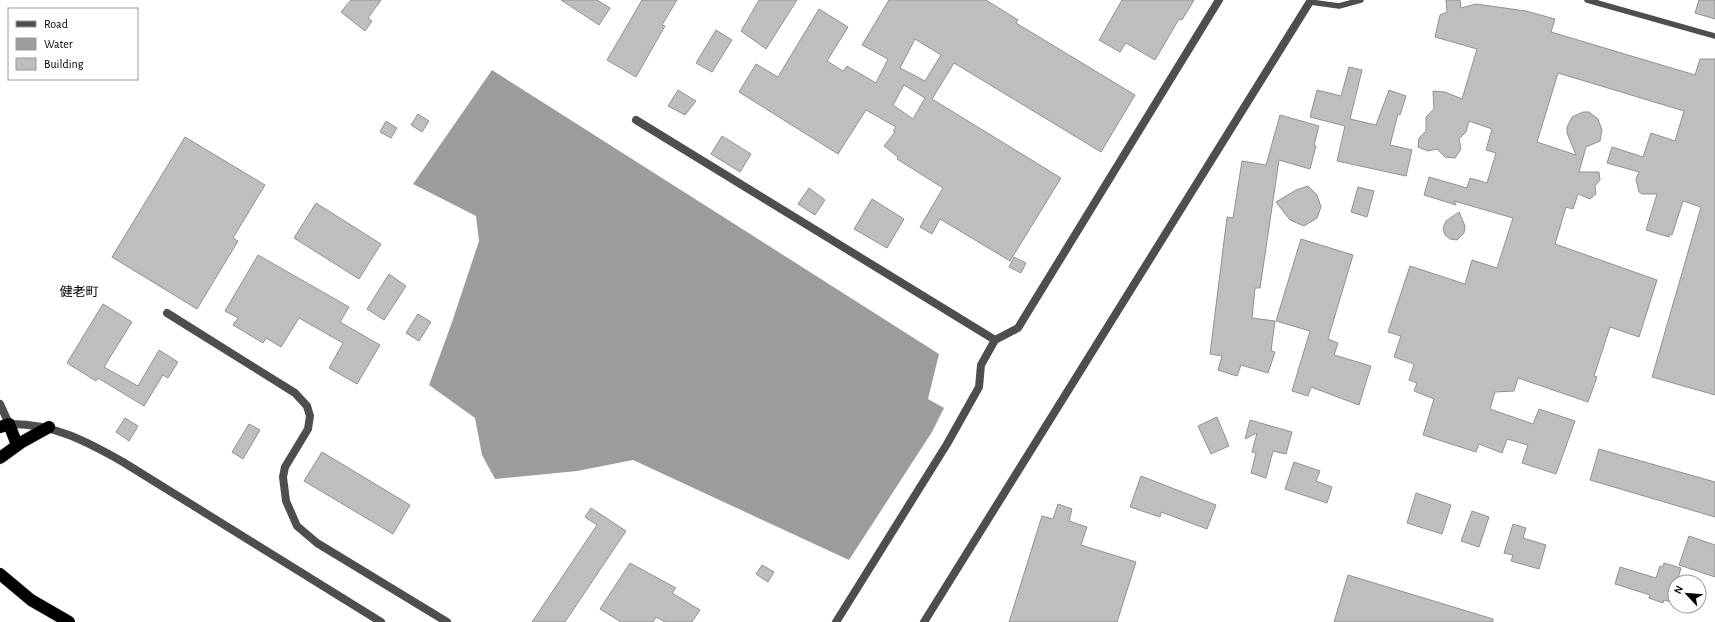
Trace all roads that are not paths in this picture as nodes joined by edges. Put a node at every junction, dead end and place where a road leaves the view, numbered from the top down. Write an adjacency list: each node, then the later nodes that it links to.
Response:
1 (1219, 0): 8 (street)
2 (1361, 0): 4 (lane)
3 (1587, 0): 5 (lane)
4 (1310, 1): 19 (street)
5 (1715, 36)
6 (636, 120): 8 (street)
7 (167, 313): 17 (street)
8 (995, 340): 18 (street)
9 (0, 404): 10 (street)
10 (4, 426): 11 (street); 12 (highway)
11 (49, 427): 12 (highway); 16 (street)
12 (17, 445): 13 (highway)
13 (0, 458)
14 (0, 574): 15 (highway)
15 (69, 622)
16 (381, 622)
17 (447, 622)
18 (836, 622)
19 (924, 622)

